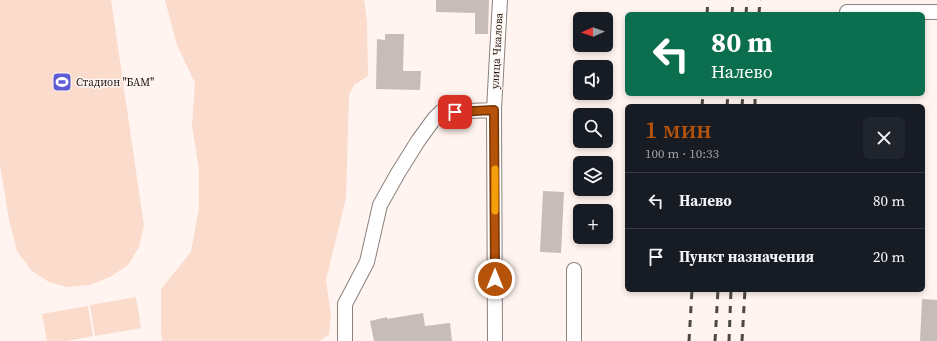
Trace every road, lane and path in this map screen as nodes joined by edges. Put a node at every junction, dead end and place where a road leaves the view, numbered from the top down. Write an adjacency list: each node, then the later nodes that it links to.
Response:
1 (500, 0): 4 (street, улица Чкалова)
2 (847, 12): 3 (street)
3 (937, 12)
4 (494, 110): 6 (street); 7 (street, улица Чкалова)
5 (574, 270): 8 (street)
6 (345, 341)
7 (495, 341)
8 (574, 341)

